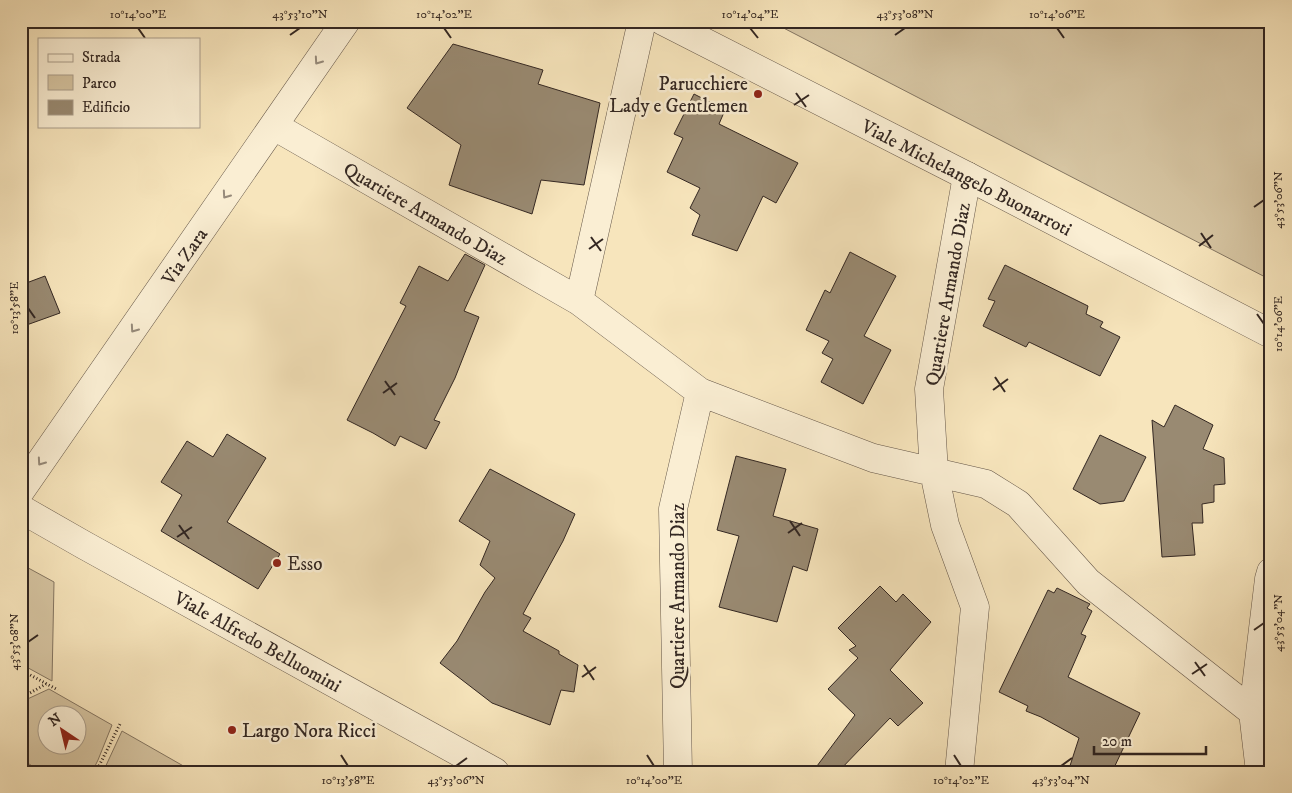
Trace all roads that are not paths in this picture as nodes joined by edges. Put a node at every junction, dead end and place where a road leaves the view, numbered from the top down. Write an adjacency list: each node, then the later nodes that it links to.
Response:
1 (346, 21): 4 (street, Via Zara, one-way to 4)
2 (642, 21): 6 (street)
3 (663, 21): 5 (street, Viale Michelangelo Buonarroti)
4 (274, 126): 6 (street, Quartiere Armando Diaz); 10 (street, Via Zara, one-way to 10)
5 (967, 176): 7 (street, Viale Michelangelo Buonarroti); 9 (street, Quartiere Armando Diaz)
6 (579, 300): 8 (street, Quartiere Armando Diaz)
7 (1271, 334)
8 (700, 392): 9 (street, Quartiere Armando Diaz); 15 (street, Quartiere Armando Diaz)
9 (934, 472): 13 (street, Quartiere Armando Diaz); 16 (street, Quartiere Armando Diaz)
10 (21, 490)
11 (21, 509): 14 (street, Viale Alfredo Belluomini)
12 (1271, 572): 13 (street)
13 (1262, 715): 17 (street)
14 (495, 772)
15 (678, 772)
16 (959, 772)
17 (1260, 772)

